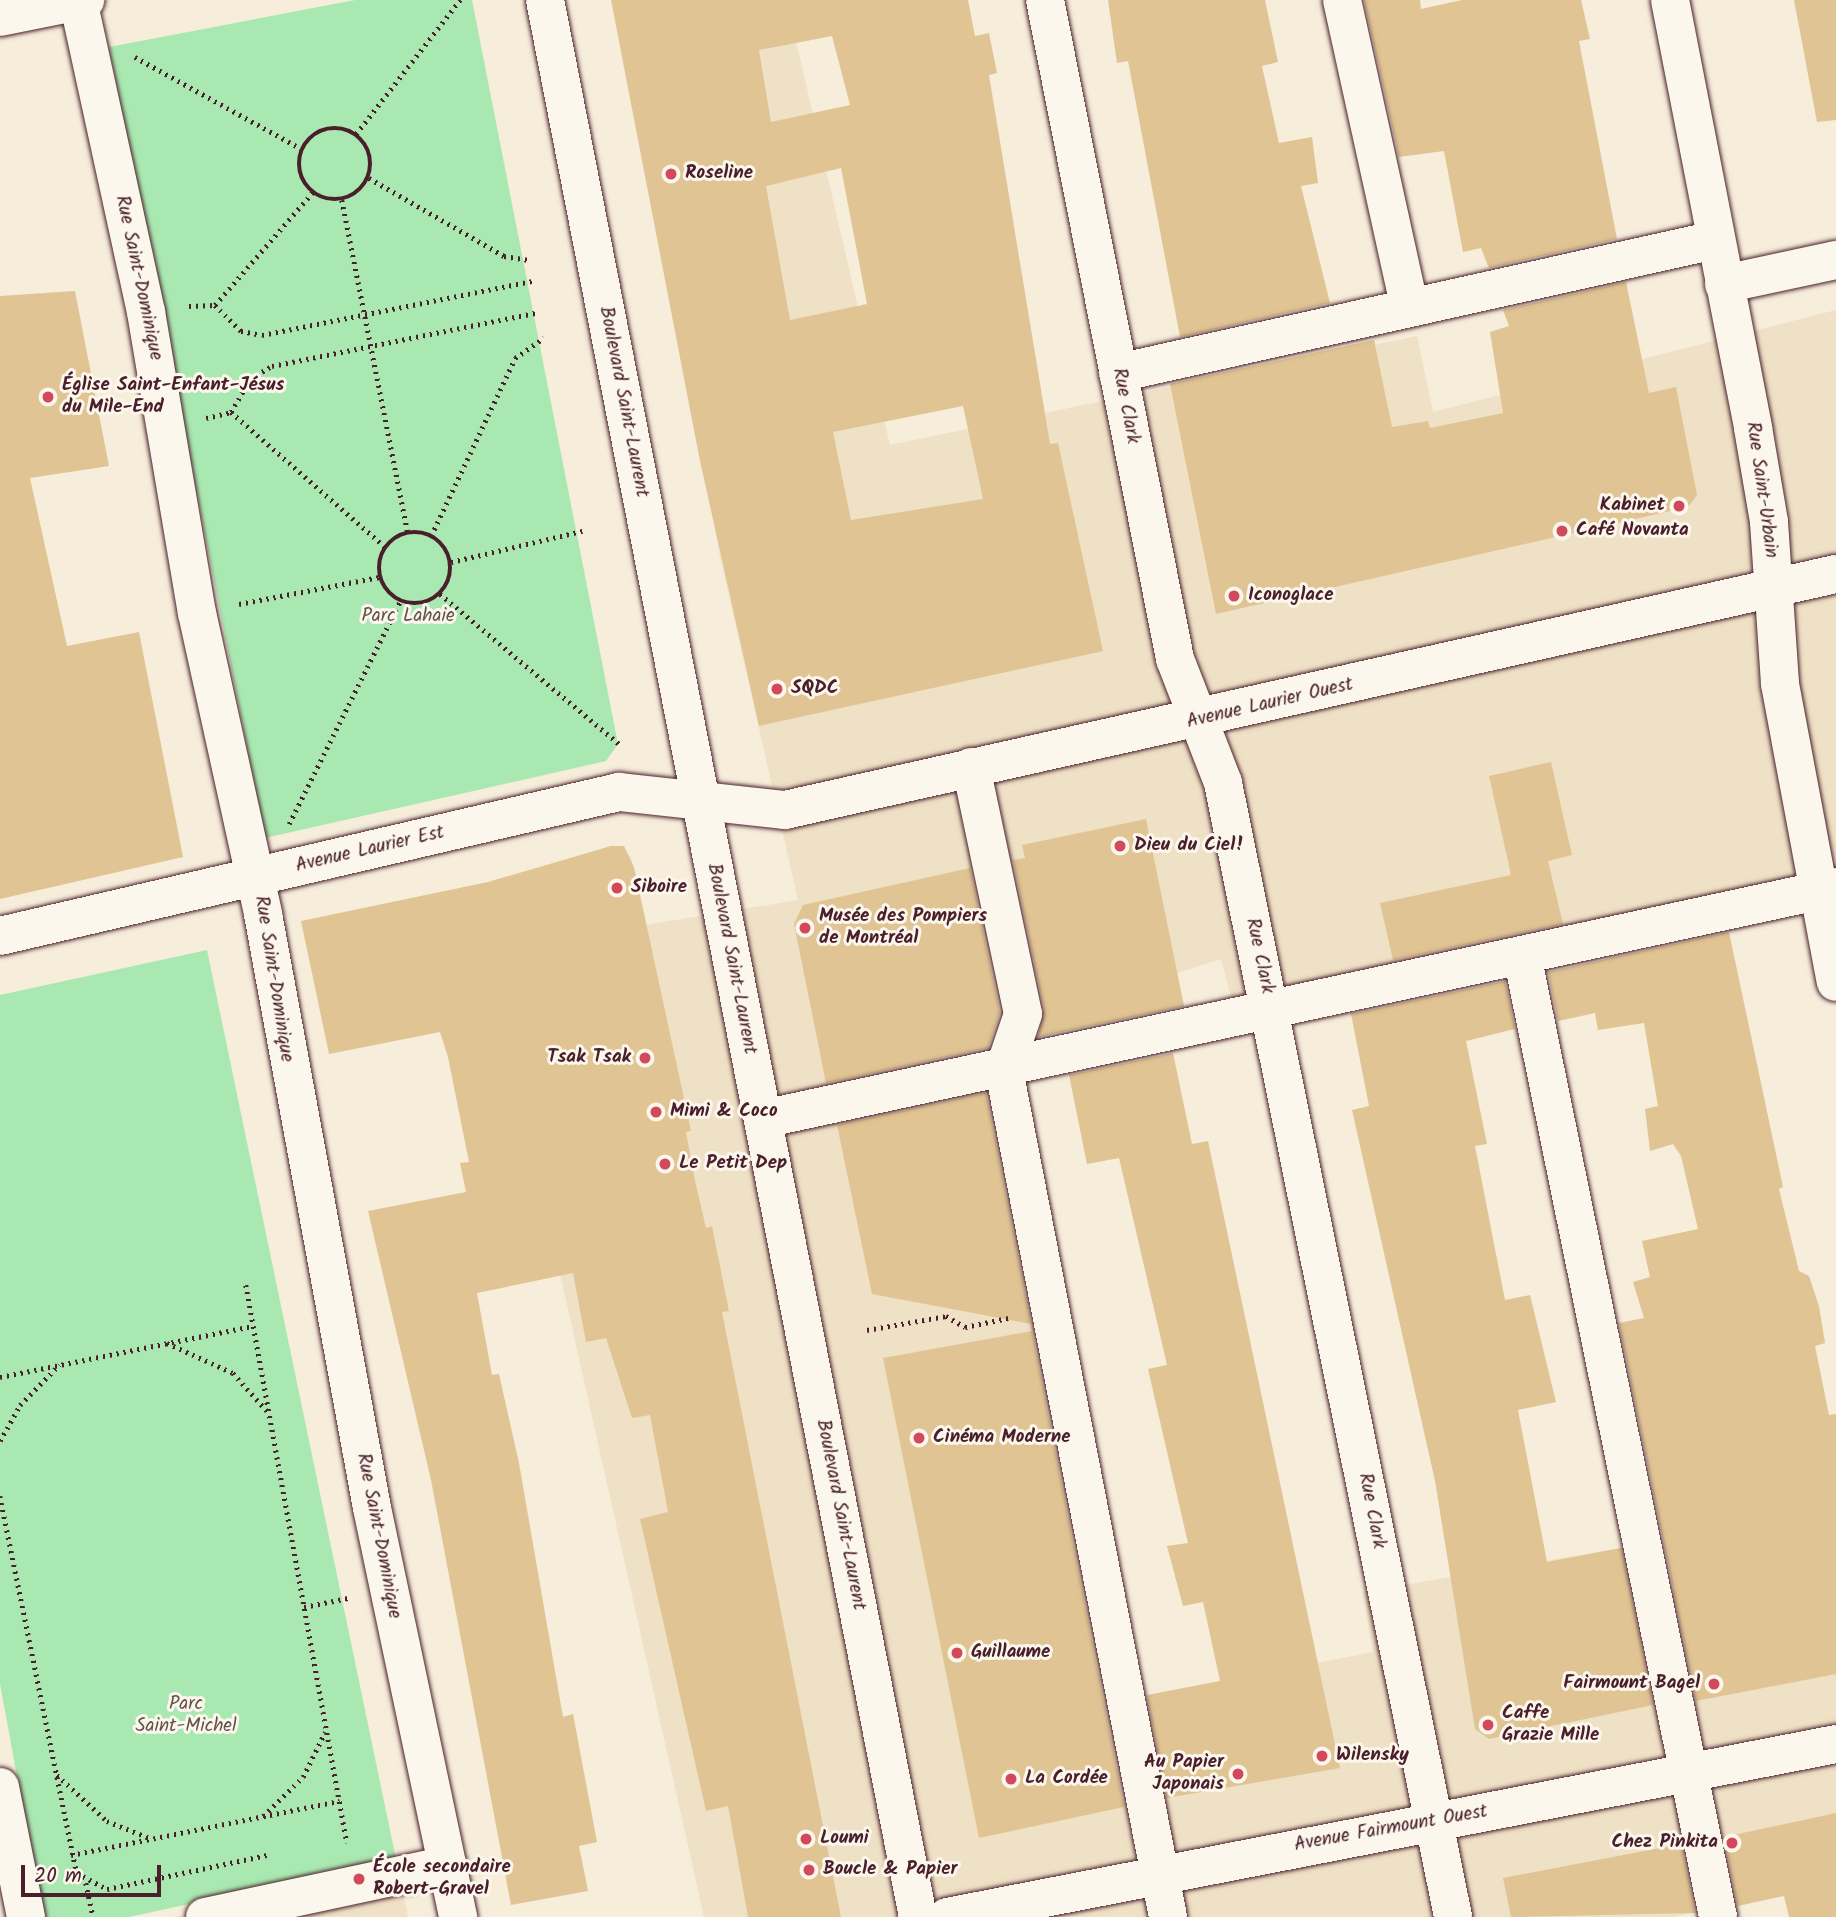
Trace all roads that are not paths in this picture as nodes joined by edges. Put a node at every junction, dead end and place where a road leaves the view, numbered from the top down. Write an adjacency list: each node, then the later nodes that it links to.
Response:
1 (81, 0): 6 (street); 17 (street, Rue Saint-Dominique)
2 (545, 0): 16 (street, Boulevard Saint-Laurent)
3 (1045, 0): 11 (street, Rue Clark)
4 (1342, 0): 10 (street)
5 (1670, 0): 7 (street, Rue Saint-Urbain)
6 (0, 17)
7 (1715, 240): 9 (street, Rue Saint-Urbain); 10 (street)
8 (1836, 260): 9 (street)
9 (1724, 284): 13 (street, Rue Saint-Urbain)
10 (1410, 308): 11 (street)
11 (1118, 373): 14 (street, Rue Clark)
12 (1836, 574): 13 (street, Avenue Laurier Ouest)
13 (1773, 588): 14 (street, Avenue Laurier Ouest); 18 (street, Rue Saint-Urbain)
14 (1200, 721): 15 (street, Avenue Laurier Ouest); 22 (street, Rue Clark)
15 (971, 767): 16 (street, Avenue Laurier Ouest); 23 (street)
16 (701, 801): 17 (street, Avenue Laurier Est); 24 (street, Boulevard Saint-Laurent)
17 (256, 876): 19 (street, Avenue Laurier Est); 29 (street, Rue Saint-Dominique)
18 (1827, 889): 20 (street); 21 (street, Rue Saint-Urbain)
19 (0, 936)
20 (1522, 955): 22 (street); 26 (street)
21 (1836, 982)
22 (1271, 1013): 23 (street); 28 (street, Rue Clark)
23 (1004, 1070): 24 (street); 30 (street)
24 (763, 1119): 34 (street, Boulevard Saint-Laurent)
25 (1836, 1744): 26 (street, Avenue Fairmount Ouest)
26 (1689, 1772): 28 (street, Avenue Fairmount Ouest); 38 (street)
27 (0, 1787): 31 (street)
28 (1433, 1821): 30 (street, Avenue Fairmount Ouest); 37 (street, Rue Clark)
29 (447, 1865): 32 (street); 33 (street, Rue Saint-Dominique)
30 (1159, 1874): 35 (street, Avenue Fairmount Ouest); 36 (street)
31 (26, 1917)
32 (205, 1917)
33 (458, 1917)
34 (918, 1917)
35 (947, 1917)
36 (1168, 1917)
37 (1453, 1917)
38 (1718, 1917)

